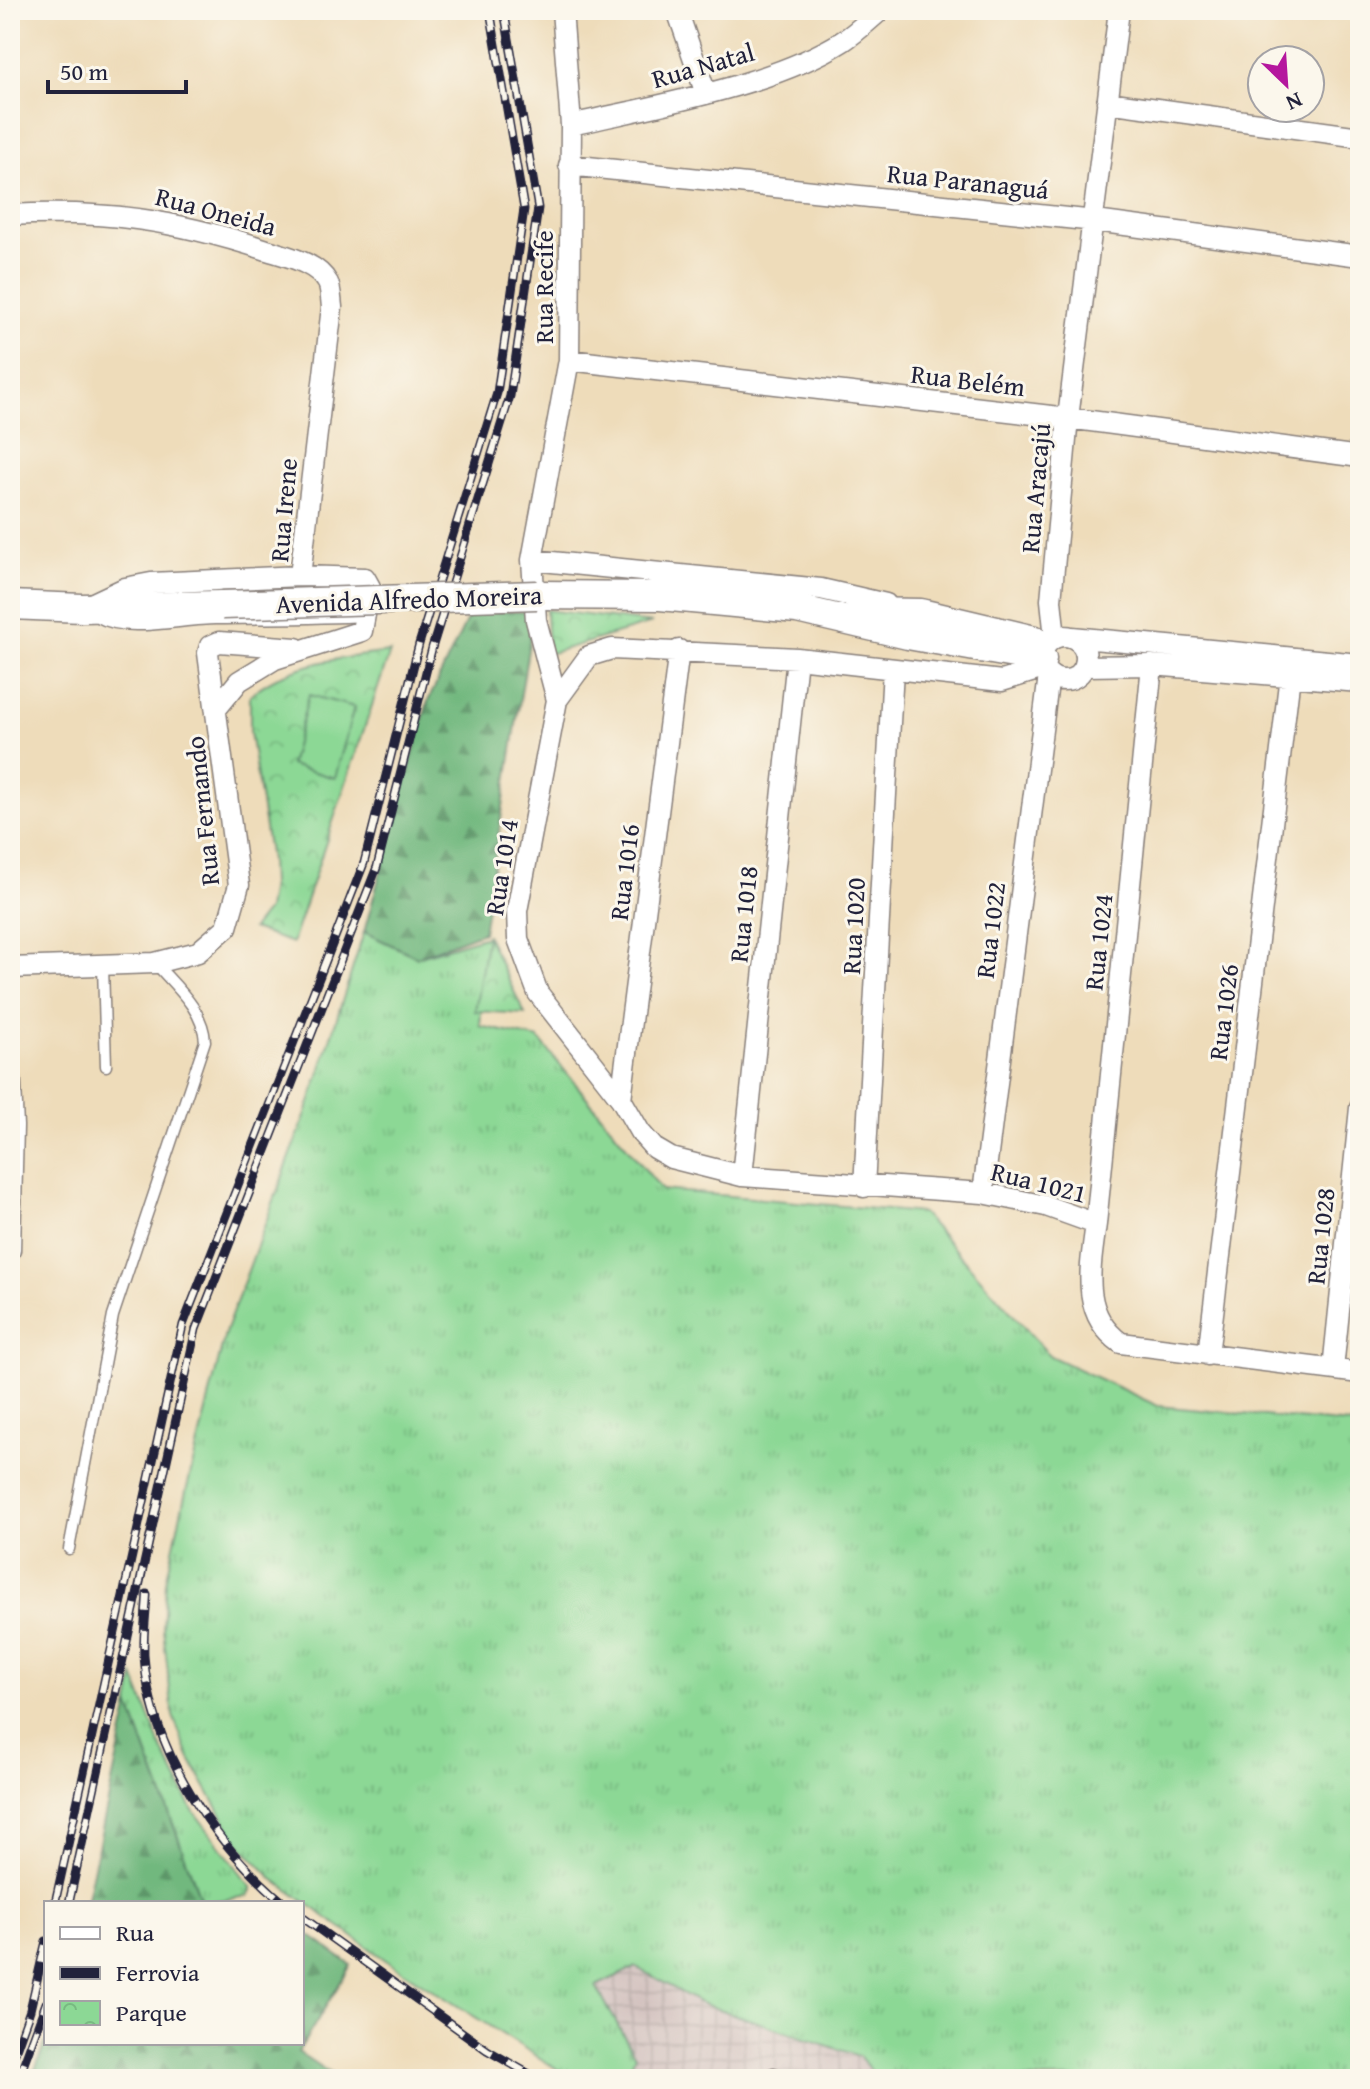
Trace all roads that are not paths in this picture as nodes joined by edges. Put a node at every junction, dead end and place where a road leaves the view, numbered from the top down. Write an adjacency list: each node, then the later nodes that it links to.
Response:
1 (562, 10): 7 (street, Rua Recife)
2 (677, 10): 5 (street)
3 (881, 10): 5 (street, Rua Natal)
4 (1119, 10): 6 (street, Rua Aracajú)
5 (706, 94): 7 (street, Rua Natal)
6 (1107, 102): 8 (street); 11 (street, Rua Aracajú)
7 (571, 125): 9 (street, Rua Recife)
8 (1360, 137)
9 (569, 165): 11 (street, Rua Paranaguá); 14 (street, Rua Recife)
10 (10, 215): 13 (street, Rua Oneida)
11 (1095, 221): 12 (street, Rua Paranaguá); 15 (street, Rua Aracajú)
12 (1360, 256)
13 (332, 307): 18 (street, Rua Irene)
14 (569, 360): 15 (street, Rua Belém); 17 (street, Rua Recife)
15 (1068, 418): 16 (street, Rua Belém); 26 (street, Rua Aracajú)
16 (1360, 457)
17 (532, 560): 22 (street, Avenida Alfredo Moreira); 34 (street, Rua 1014)
18 (300, 576): 20 (street); 23 (street, Rua Irene)
19 (10, 605): 20 (street, Avenida Alfredo Moreira)
20 (82, 608): 21 (street, Avenida Alfredo Moreira, bridge); 23 (lane)
21 (803, 610): 22 (street, Avenida Alfredo Moreira); 26 (street, Avenida Alfredo Moreira)
22 (921, 613): 26 (street, Avenida Alfredo Moreira)
23 (364, 616): 24 (street)
24 (305, 648): 35 (street); 35 (street, Rua Fernando)
25 (679, 650): 27 (street, Avenida Alfredo Moreira); 34 (street, Avenida Alfredo Moreira); 41 (street, Rua 1016)
26 (1052, 653): 28 (street, Avenida Alfredo Moreira); 30 (street); 30 (street); 31 (street, Avenida Alfredo Moreira); 45 (street, Rua 1022)
27 (797, 658): 31 (street, Avenida Alfredo Moreira); 43 (street, Rua 1018)
28 (1360, 664)
29 (1152, 665): 30 (street); 32 (street); 46 (street, Rua 1024)
30 (1085, 666)
31 (893, 669): 44 (street, Rua 1020)
32 (1290, 675): 33 (street); 48 (street, Rua 1026)
33 (1360, 682)
34 (557, 700): 41 (street, Rua 1014)
35 (217, 708): 36 (street, Rua Fernando)
36 (155, 963): 37 (street, Rua Fernando); 51 (lane)
37 (103, 966): 38 (street, Rua Fernando); 40 (lane)
38 (10, 968)
39 (10, 1065): 47 (street)
40 (106, 1066)
41 (621, 1099): 43 (street, Rua 1014)
42 (1360, 1108): 49 (street, Rua 1028)
43 (742, 1176): 44 (street, Rua 1021)
44 (864, 1187): 45 (street, Rua 1021)
45 (983, 1193): 46 (street, Rua 1021)
46 (1096, 1224): 48 (street, Rua 1021)
47 (10, 1250)
48 (1208, 1355): 49 (street, Rua 1021)
49 (1333, 1369): 50 (street, Rua 1021)
50 (1360, 1373)
51 (69, 1549)
52 (757, 2079): 53 (lane)
53 (790, 2079)

